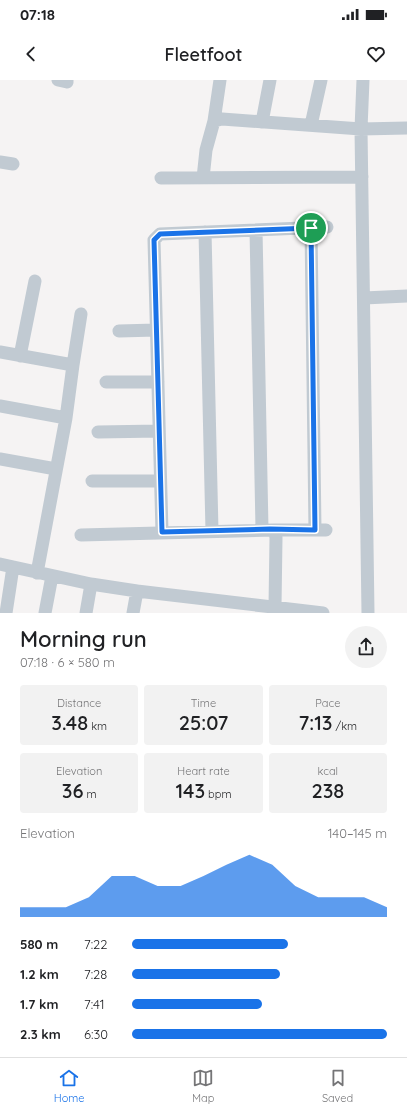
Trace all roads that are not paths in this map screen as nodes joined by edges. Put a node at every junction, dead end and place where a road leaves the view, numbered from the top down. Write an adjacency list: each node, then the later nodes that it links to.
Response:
1 (58, 80): 2 (street)
2 (68, 80)
3 (220, 80): 7 (street)
4 (270, 80): 8 (street)
5 (321, 80): 9 (street)
6 (363, 80): 11 (street)
7 (214, 121): 8 (street); 14 (street)
8 (262, 122): 9 (street)
9 (311, 125): 11 (street)
10 (407, 128): 11 (street)
11 (362, 129): 12 (street)
12 (362, 177): 14 (street); 21 (street)
13 (161, 178): 14 (street)
14 (203, 178)
15 (327, 227): 16 (street)
16 (311, 228): 17 (street); 38 (street)
17 (256, 230): 18 (street); 38 (street)
18 (205, 232): 23 (street); 39 (street)
19 (35, 281): 26 (street)
20 (407, 296): 21 (street)
21 (364, 298): 54 (street)
22 (81, 314): 27 (street)
23 (156, 330): 24 (street); 29 (street)
24 (119, 331)
25 (0, 352): 26 (street)
26 (20, 356): 27 (street)
27 (72, 365): 31 (street)
28 (106, 382): 29 (street)
29 (158, 382): 32 (street)
30 (0, 406): 31 (street)
31 (66, 418): 35 (street)
32 (159, 431): 33 (street); 37 (street)
33 (98, 432)
34 (0, 459): 35 (street)
35 (56, 469): 44 (street)
36 (92, 481): 37 (street)
37 (160, 481): 40 (street)
38 (268, 529): 39 (street); 48 (street)
39 (212, 531): 40 (street)
40 (162, 532): 41 (street)
41 (80, 535)
42 (0, 564): 43 (street)
43 (13, 567): 44 (street); 49 (street)
44 (37, 573): 45 (street)
45 (52, 576): 46 (street); 50 (street)
46 (91, 584): 47 (street); 51 (street)
47 (137, 591): 48 (street); 52 (street)
48 (274, 610): 53 (street)
49 (6, 613)
50 (45, 613)
51 (86, 613)
52 (133, 613)
53 (318, 613)
54 (368, 613)

